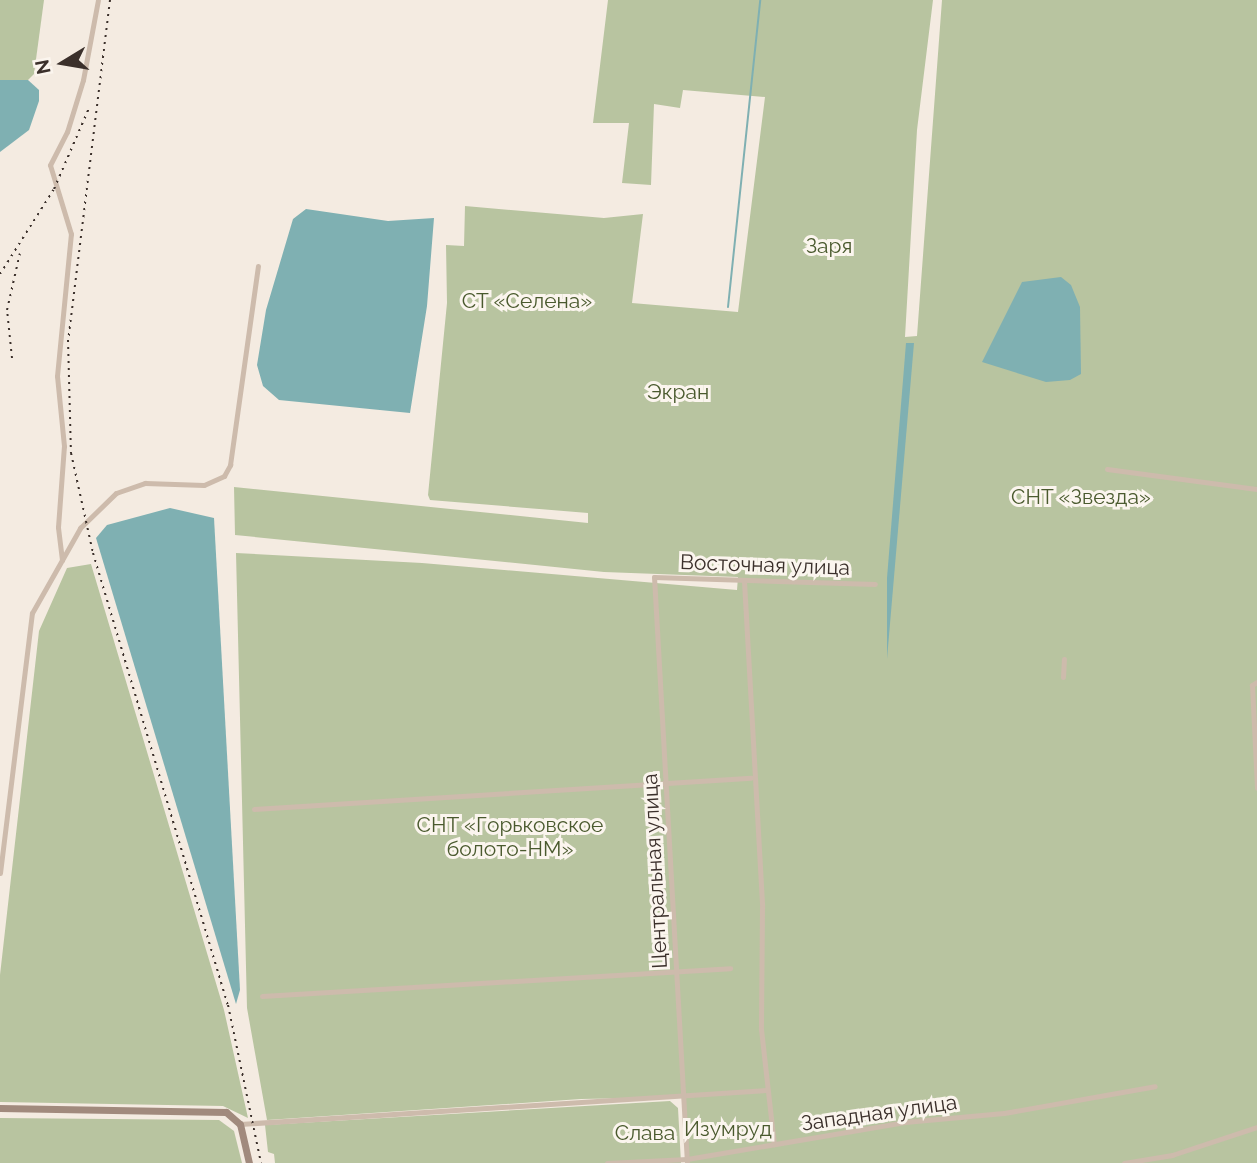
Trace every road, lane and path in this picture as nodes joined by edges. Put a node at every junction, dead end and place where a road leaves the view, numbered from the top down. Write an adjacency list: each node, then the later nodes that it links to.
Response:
1 (98, 0): 5 (street)
2 (258, 266): 6 (street)
3 (1107, 469): 4 (street)
4 (1257, 489)
5 (58, 527): 6 (street); 7 (street)
6 (71, 544): 7 (street)
7 (62, 560): 18 (street)
8 (654, 577): 9 (street, Восточная улица); 15 (street, Центральная улица)
9 (744, 581): 10 (street, Восточная улица); 14 (street)
10 (875, 584)
11 (1063, 659): 12 (street)
12 (1063, 677)
13 (1257, 682): 16 (street)
14 (751, 778): 15 (street); 23 (street)
15 (666, 786): 17 (street); 20 (street, Центральная улица)
16 (1257, 788)
17 (254, 808)
18 (0, 873)
19 (730, 968): 20 (street)
20 (676, 972): 21 (street); 24 (street, Центральная улица)
21 (262, 996)
22 (1155, 1086): 28 (street, Западная улица)
23 (766, 1090): 24 (street); 28 (street)
24 (683, 1098): 26 (street); 29 (street, Центральная улица)
25 (0, 1108): 26 (street)
26 (240, 1124): 30 (street)
27 (1257, 1127): 32 (street)
28 (774, 1144): 29 (street, Западная улица)
29 (687, 1161): 31 (street, Западная улица)
30 (249, 1163)
31 (607, 1163)
32 (1124, 1163)

